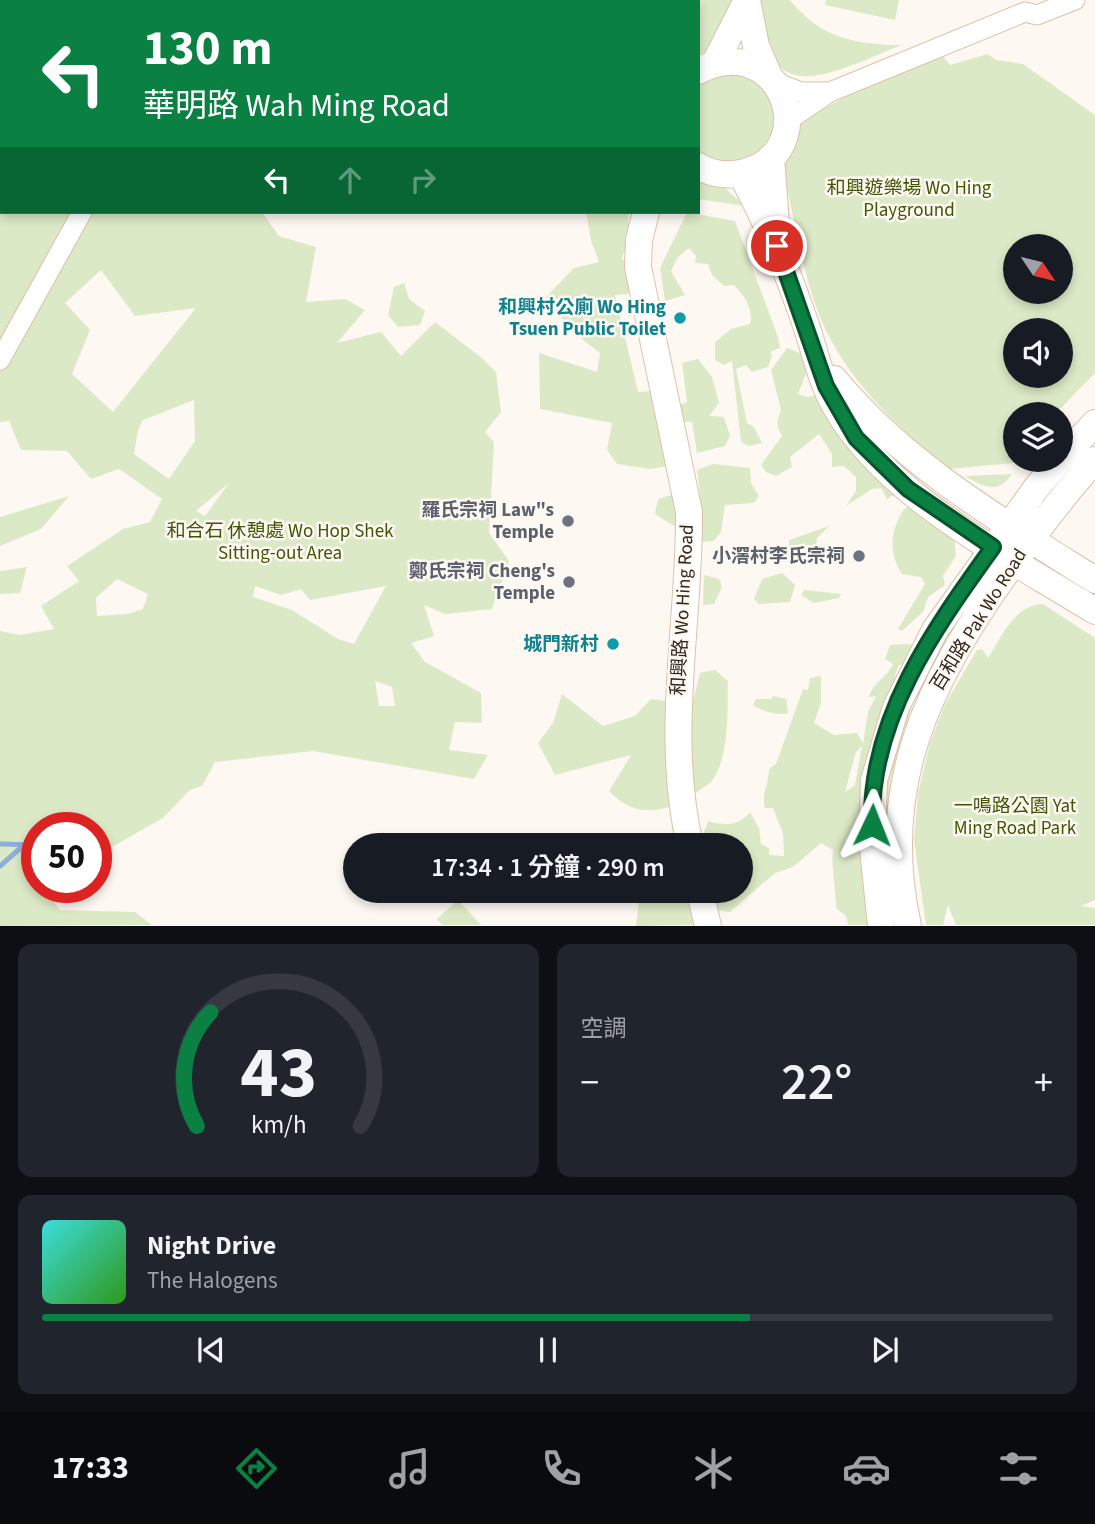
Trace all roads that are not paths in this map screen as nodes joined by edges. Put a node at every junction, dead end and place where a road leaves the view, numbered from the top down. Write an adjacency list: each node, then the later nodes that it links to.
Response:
1 (747, 0): 4 (main road); 5 (main road)
2 (1076, 0): 3 (street)
3 (1029, 6): 6 (street)
4 (707, 67): 5 (main road)
5 (772, 79): 6 (street); 7 (main road)
6 (830, 92): 7 (street)
7 (787, 121): 8 (main road)
8 (771, 157): 10 (main road); 13 (main road)
9 (701, 170): 10 (main road)
10 (741, 174): 13 (main road)
11 (81, 214): 14 (street)
12 (646, 214): 22 (main road, 和興路 Wo Hing Road)
13 (777, 246): 19 (main road)
14 (0, 360)
15 (1095, 423): 16 (main road, 百和路 Pak Wo Road)
16 (1073, 446)
17 (1095, 460): 19 (main road, 百和路 Pak Wo Road)
18 (1053, 472): 19 (main road, 百和路 Pak Wo Road)
19 (1012, 543): 20 (main road); 21 (main road); 25 (main road, 百和路 Pak Wo Road); 26 (main road, 百和路 Pak Wo Road)
20 (1095, 580)
21 (1095, 611)
22 (688, 833)
23 (703, 903): 24 (main road)
24 (708, 926)
25 (881, 926)
26 (908, 926)

